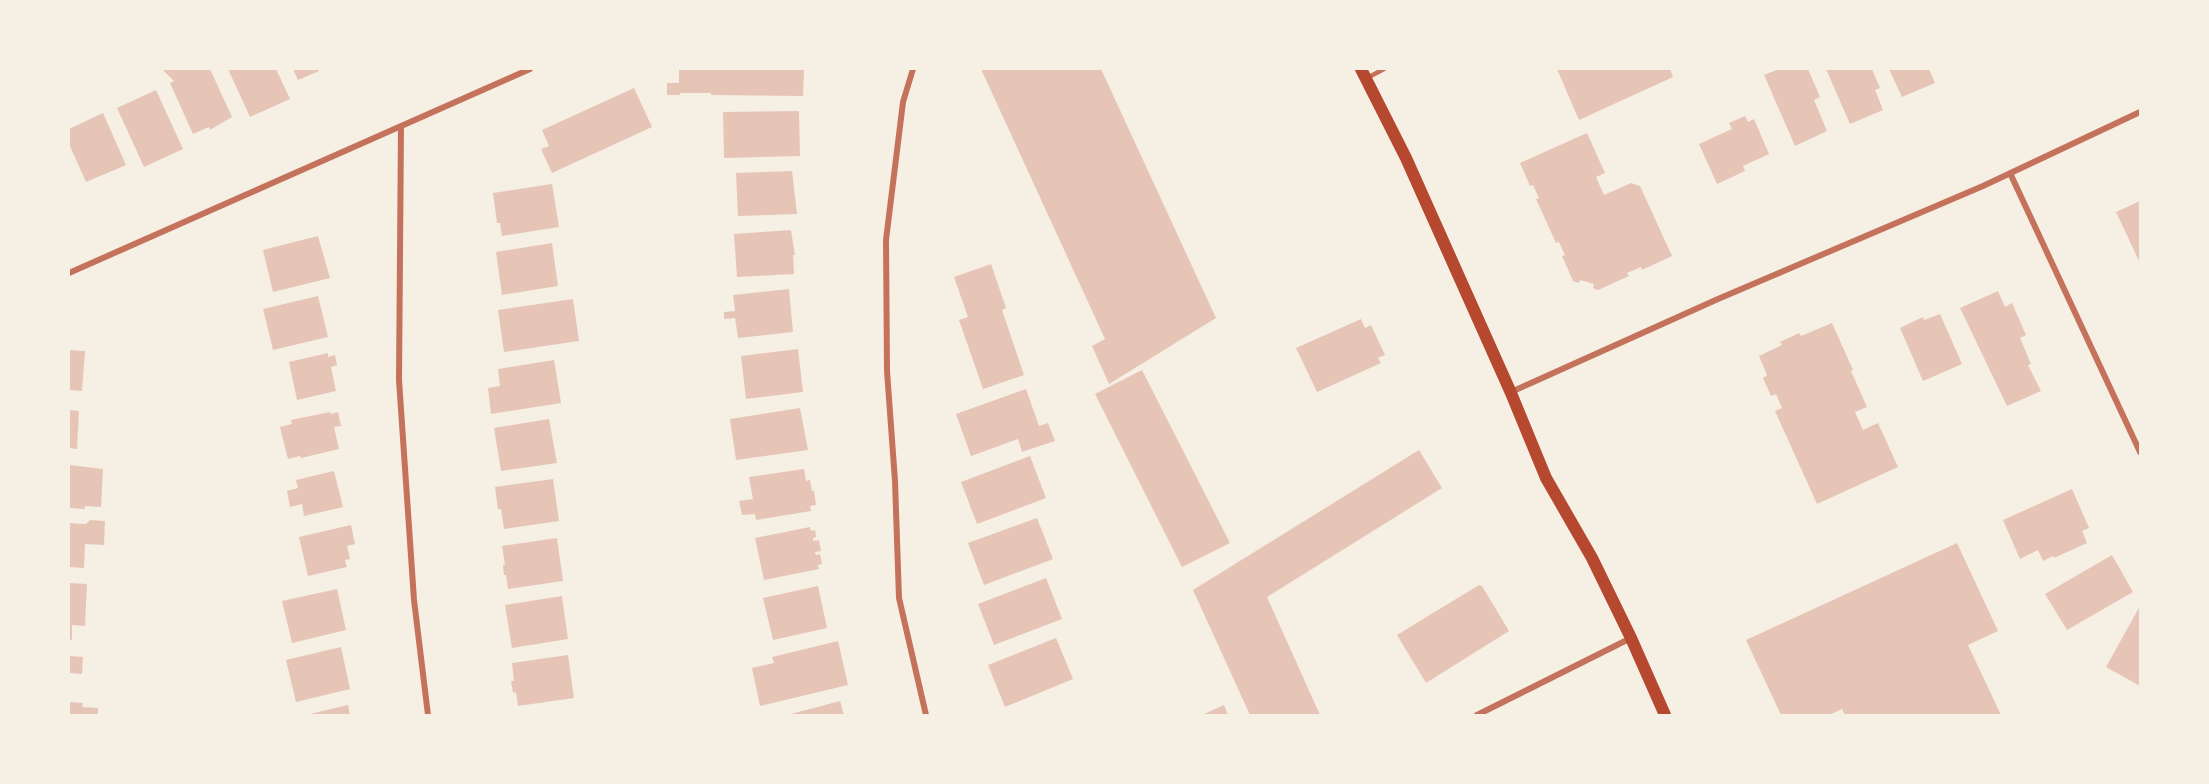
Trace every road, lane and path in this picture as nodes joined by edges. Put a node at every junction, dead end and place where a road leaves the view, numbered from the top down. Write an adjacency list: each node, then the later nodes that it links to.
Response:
1 (530, 69): 6 (street)
2 (913, 69): 13 (street)
3 (1384, 69): 4 (lane)
4 (1363, 74): 9 (main road)
5 (2140, 112): 7 (street)
6 (401, 127): 8 (street); 12 (street)
7 (2010, 173): 9 (street); 10 (street)
8 (69, 273)
9 (1511, 393): 11 (main road)
10 (2140, 452)
11 (1631, 638): 14 (street); 15 (main road)
12 (428, 715)
13 (926, 715)
14 (1477, 715)
15 (1665, 715)

